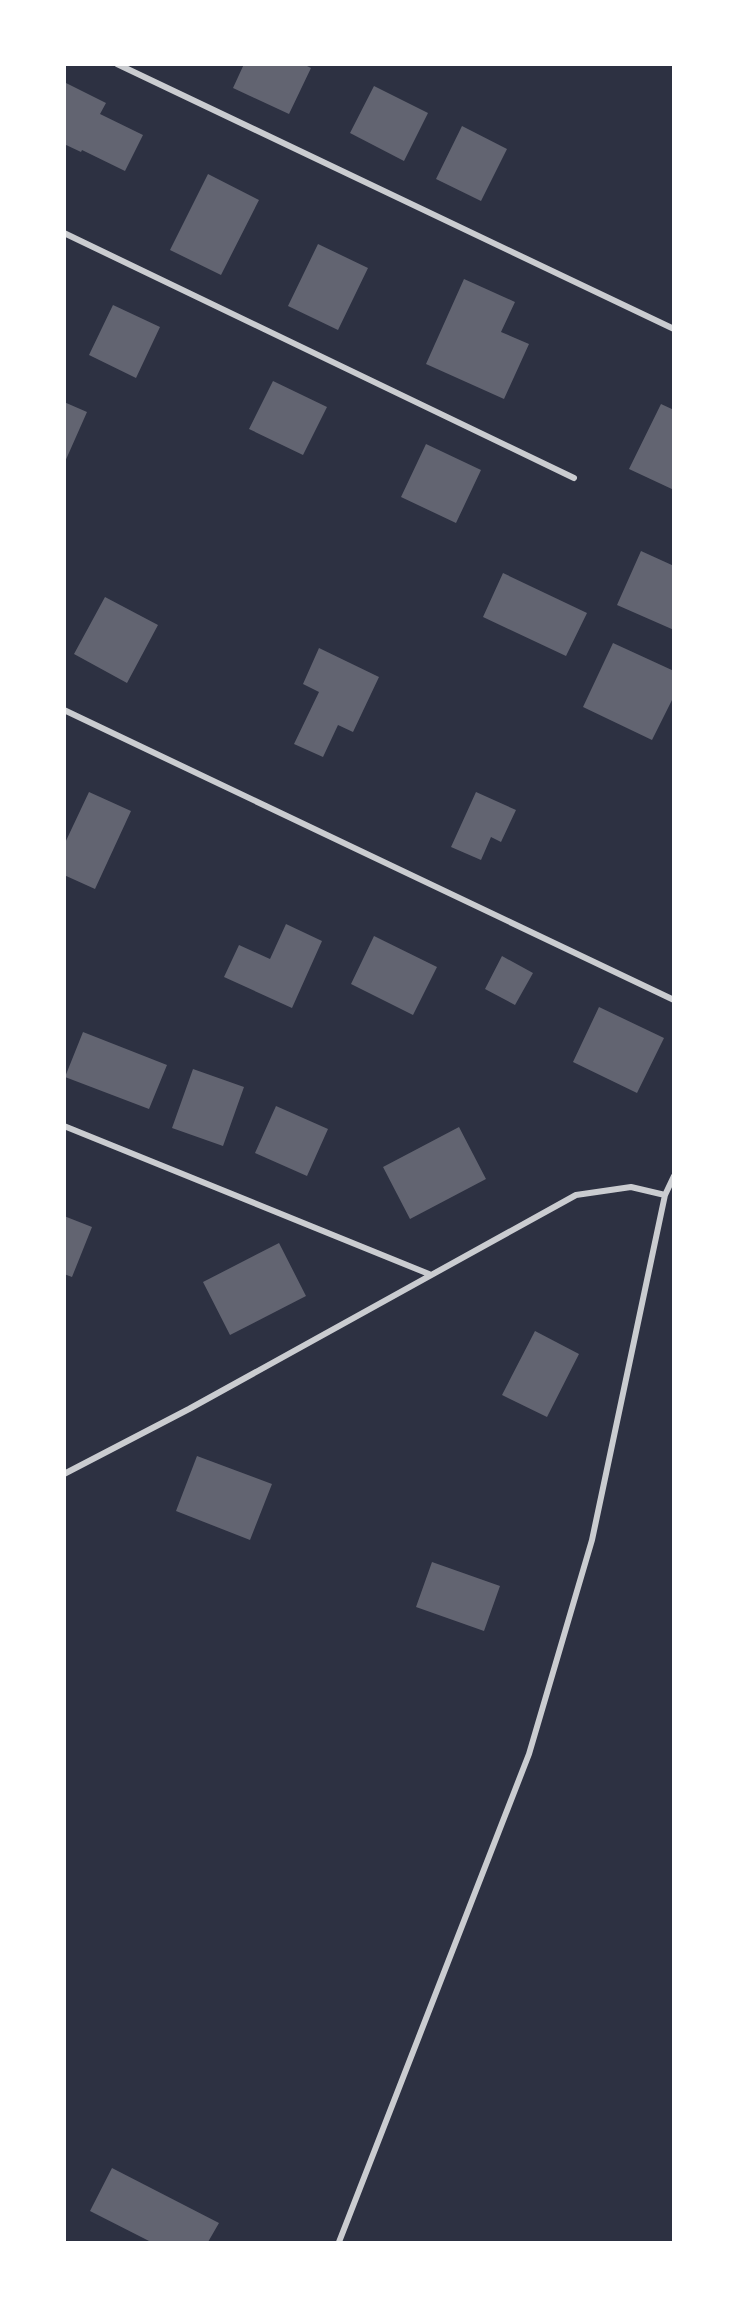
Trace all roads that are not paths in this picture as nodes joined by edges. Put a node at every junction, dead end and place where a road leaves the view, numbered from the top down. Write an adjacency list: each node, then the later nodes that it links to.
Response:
1 (117, 64): 3 (street)
2 (64, 233): 4 (street)
3 (674, 328)
4 (574, 478)
5 (64, 710): 6 (street)
6 (674, 1000)
7 (64, 1126): 10 (street)
8 (674, 1176): 9 (street)
9 (665, 1196): 10 (street); 12 (street)
10 (429, 1274): 11 (street)
11 (64, 1474)
12 (339, 2242)

